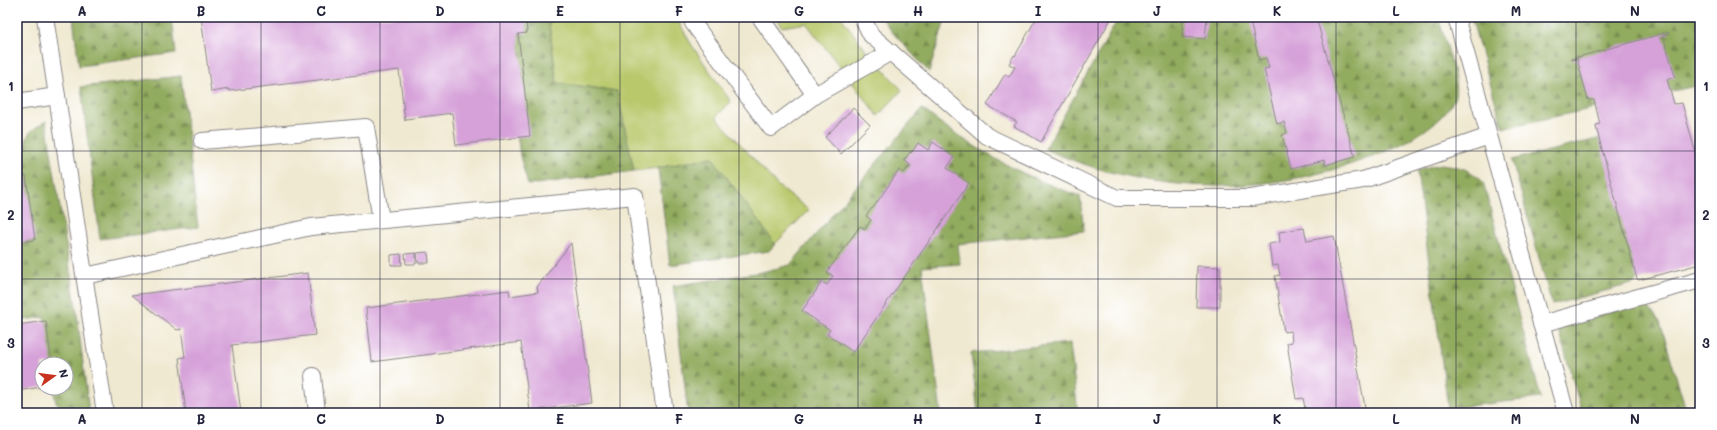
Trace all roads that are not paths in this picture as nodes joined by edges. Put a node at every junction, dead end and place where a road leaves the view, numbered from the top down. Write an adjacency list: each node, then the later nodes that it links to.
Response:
1 (45, 17): 8 (lane)
2 (691, 17): 7 (lane)
3 (760, 17): 7 (lane)
4 (862, 17): 6 (lane)
5 (1456, 17): 10 (lane)
6 (891, 52): 7 (lane); 10 (lane)
7 (815, 95)
8 (57, 96): 9 (lane); 13 (lane)
9 (17, 102)
10 (1489, 136): 15 (lane)
11 (202, 141): 12 (lane)
12 (381, 220): 13 (lane); 19 (lane)
13 (84, 276): 17 (lane)
14 (1700, 280): 15 (lane)
15 (1541, 324): 20 (lane)
16 (313, 376): 18 (lane)
17 (105, 413)
18 (317, 413)
19 (665, 413)
20 (1566, 413)

